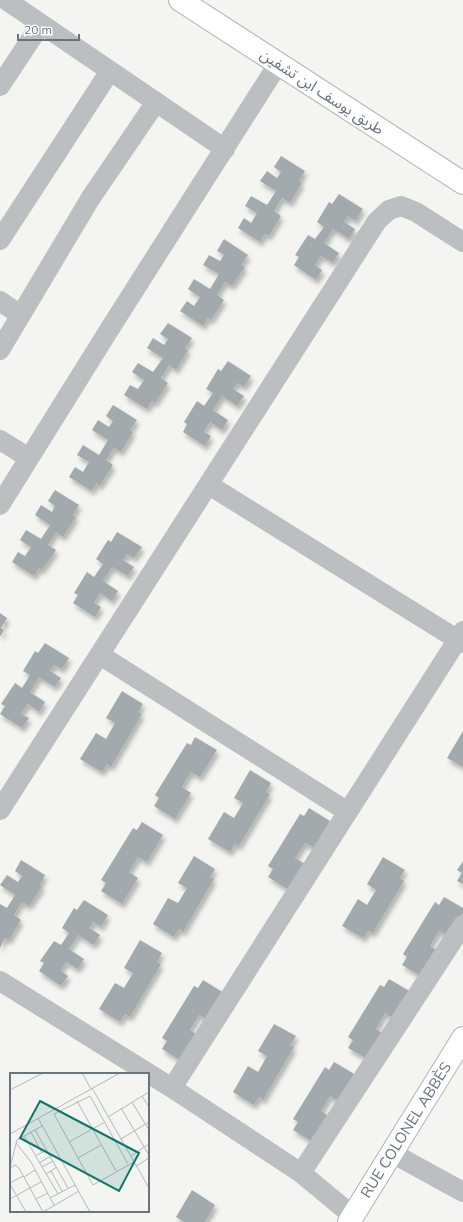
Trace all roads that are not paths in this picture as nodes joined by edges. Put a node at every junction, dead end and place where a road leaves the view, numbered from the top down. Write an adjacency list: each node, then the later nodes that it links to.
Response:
1 (6, 0): 3 (street)
2 (180, 0): 4 (street, طريق يوسف ابن تشفين)
3 (41, 24): 5 (street); 6 (street)
4 (278, 64): 8 (street); 9 (street, طريق يوسف ابن تشفين)
5 (110, 71): 7 (street); 10 (street)
6 (0, 86)
7 (156, 102): 8 (street); 13 (street)
8 (225, 149): 16 (street)
9 (463, 183)
10 (0, 240)
11 (463, 242): 17 (street)
12 (0, 302): 13 (street)
13 (20, 315): 14 (street)
14 (0, 350)
15 (0, 440): 16 (street)
16 (29, 458): 18 (street)
17 (209, 485): 19 (street); 20 (street)
18 (0, 505)
19 (461, 638): 22 (street)
20 (100, 655): 21 (street); 22 (street)
21 (0, 810)
22 (348, 812): 28 (street)
23 (463, 925): 30 (street)
24 (0, 981): 26 (street)
25 (463, 1038): 29 (street, RUE COLONEL ABBÈS)
26 (148, 1073)
27 (149, 1074): 28 (street)
28 (172, 1088): 30 (street)
29 (392, 1153): 31 (street); 32 (street, RUE COLONEL ABBÈS)
30 (301, 1173): 32 (street)
31 (463, 1192)
32 (351, 1219)

